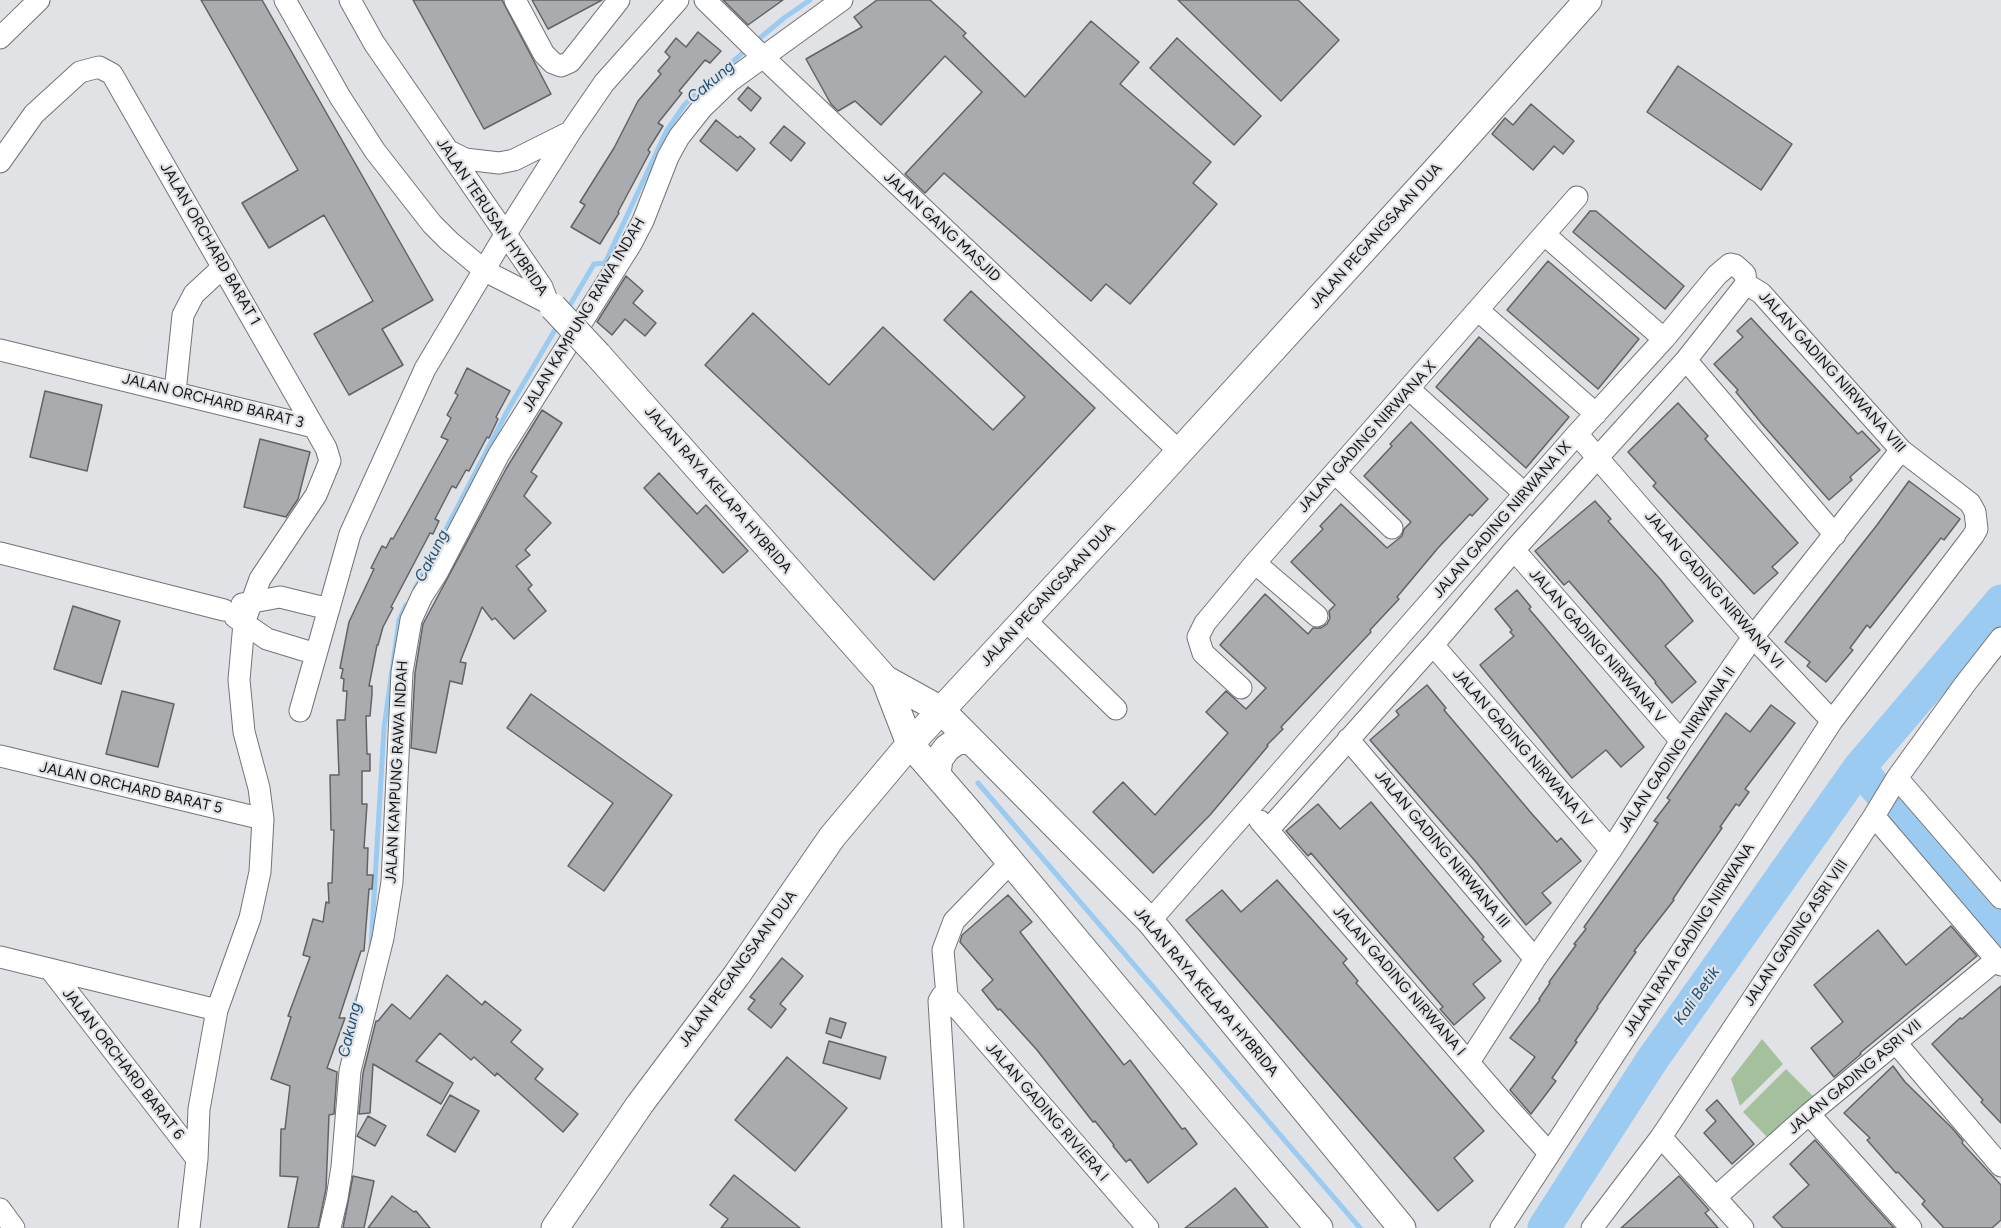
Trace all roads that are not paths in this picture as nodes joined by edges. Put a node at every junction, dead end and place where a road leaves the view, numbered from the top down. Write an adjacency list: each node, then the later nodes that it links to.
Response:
1 (39, 0): 10 (street)
2 (285, 0): 19 (street, JALAN TERUSAN HYBRIDA)
3 (350, 0): 13 (street, JALAN TERUSAN HYBRIDA)
4 (515, 0): 8 (street)
5 (678, 0): 12 (street)
6 (842, 0): 11 (street, JALAN KAMPUNG RAWA INDAH)
7 (1588, 0): 32 (main road, JALAN PEGANGSAAN DUA)
8 (615, 5)
9 (712, 7): 11 (street, JALAN GANG MASJID)
10 (0, 38)
11 (760, 55): 32 (street, JALAN GANG MASJID); 93 (street, JALAN KAMPUNG RAWA INDAH)
12 (571, 131): 13 (street); 16 (street)
13 (449, 151): 16 (street, JALAN TERUSAN HYBRIDA)
14 (0, 162): 18 (street, JALAN ORCHARD BARAT 1)
15 (1577, 197): 17 (street, JALAN GADING NIRWANA X)
16 (505, 235): 19 (street); 21 (street, JALAN TERUSAN HYBRIDA)
17 (1545, 235): 22 (street, JALAN GADING NIRWANA X); 23 (street)
18 (223, 267): 27 (street); 29 (street, JALAN ORCHARD BARAT 1)
19 (485, 271): 21 (street, JALAN TERUSAN HYBRIDA); 42 (street)
20 (1746, 284): 23 (street, JALAN GADING NIRWANA VIII); 25 (street, JALAN GADING NIRWANA VIII); 31 (street, JALAN GADING NIRWANA VIII)
21 (551, 305): 52 (main road, JALAN RAYA KELAPA HYBRIDA, bridge)
22 (1479, 311): 26 (street, JALAN GADING NIRWANA X); 28 (street)
23 (1664, 339): 28 (street)
24 (0, 350): 27 (street, JALAN ORCHARD BARAT 3)
25 (1686, 360): 33 (street, JALAN GADING NIRWANA VIII); 37 (street)
26 (1409, 389): 34 (street, JALAN GADING NIRWANA X); 35 (street)
27 (176, 392): 29 (street, JALAN ORCHARD BARAT 3)
28 (1596, 414): 30 (street)
29 (314, 427): 41 (street, JALAN ORCHARD BARAT 3)
30 (1577, 434): 33 (street, JALAN GADING NIRWANA IX); 35 (street, JALAN GADING NIRWANA IX)
31 (1901, 450): 37 (street, JALAN GADING NIRWANA II); 51 (street, JALAN GADING NIRWANA VIII)
32 (1180, 452): 45 (main road, JALAN PEGANGSAAN DUA)
33 (1597, 458): 38 (street, JALAN GADING NIRWANA IX); 47 (street, JALAN GADING NIRWANA VI)
34 (1335, 473): 36 (street); 40 (street, JALAN GADING NIRWANA X)
35 (1526, 494): 67 (street, JALAN GADING NIRWANA IX)
36 (1392, 528)
37 (1835, 535): 47 (street, JALAN GADING NIRWANA II)
38 (1514, 550): 49 (street, JALAN GADING NIRWANA IX); 60 (street, JALAN GADING NIRWANA V)
39 (0, 553): 43 (street)
40 (1255, 563): 44 (street); 53 (street, JALAN GADING NIRWANA X)
41 (252, 601): 42 (street); 43 (street); 46 (street, JALAN ORCHARD BARAT 3)
42 (328, 609): 50 (street)
43 (224, 610): 46 (street)
44 (1317, 616)
45 (1025, 620): 54 (street); 55 (main road, JALAN PEGANGSAAN DUA)
46 (244, 623): 50 (street); 69 (street, JALAN ORCHARD BARAT 3)
47 (1754, 637): 57 (street, JALAN GADING NIRWANA VI); 60 (street, JALAN GADING NIRWANA II)
48 (2001, 638): 65 (street, JALAN GADING ASRI VIII)
49 (1433, 645): 58 (street, JALAN GADING NIRWANA IX); 71 (street, JALAN GADING NIRWANA IV)
50 (316, 654): 56 (street)
51 (1882, 656): 57 (street, JALAN RAYA GADING NIRWANA)
52 (885, 679): 55 (main road, JALAN RAYA KELAPA HYBRIDA); 61 (main road, JALAN RAYA KELAPA HYBRIDA)
53 (1241, 688)
54 (1116, 709)
55 (941, 710): 59 (main road, JALAN RAYA KELAPA HYBRIDA); 61 (main road, JALAN PEGANGSAAN DUA)
56 (300, 711)
57 (1832, 721): 85 (street, JALAN RAYA GADING NIRWANA)
58 (1348, 739): 70 (street, JALAN GADING NIRWANA IX); 76 (street, JALAN GADING NIRWANA III)
59 (968, 740): 64 (main road); 74 (main road, JALAN RAYA KELAPA HYBRIDA)
60 (1681, 741): 71 (street, JALAN GADING NIRWANA II)
61 (910, 744): 63 (main road, JALAN PEGANGSAAN DUA); 64 (main road, JALAN RAYA KELAPA HYBRIDA)
62 (0, 756): 69 (street, JALAN ORCHARD BARAT 5)
63 (889, 770): 66 (main road); 94 (main road, JALAN PEGANGSAAN DUA)
64 (937, 774): 66 (main road, JALAN RAYA KELAPA HYBRIDA)
65 (1896, 780): 68 (street, JALAN GADING ASRI VIII); 73 (street)
66 (956, 797): 72 (main road, JALAN RAYA KELAPA HYBRIDA)
67 (1249, 810): 70 (street, JALAN GADING NIRWANA I); 74 (street, JALAN GADING NIRWANA IX)
68 (1875, 815): 77 (street); 84 (street, JALAN GADING ASRI VIII)
69 (263, 819): 80 (street, JALAN ORCHARD BARAT 3)
70 (1268, 830): 82 (street, JALAN GADING NIRWANA I)
71 (1611, 850): 76 (street, JALAN GADING NIRWANA II)
72 (1011, 862): 79 (street); 96 (main road, JALAN RAYA KELAPA HYBRIDA)
73 (2001, 898)
74 (1150, 921): 97 (main road, JALAN RAYA KELAPA HYBRIDA)
75 (0, 957): 78 (street, JALAN ORCHARD BARAT 6)
76 (1535, 959): 82 (street, JALAN GADING NIRWANA II)
77 (1999, 963): 81 (street, JALAN GADING ASRI VII)
78 (50, 969): 80 (street, JALAN ORCHARD BARAT 6); 86 (street, JALAN ORCHARD BARAT 6)
79 (947, 996): 90 (street, JALAN GADING RIVIERA I); 95 (street)
80 (217, 1010): 86 (street, JALAN ORCHARD BARAT 3)
81 (1896, 1043): 83 (street, JALAN GADING ASRI VII); 87 (street)
82 (1469, 1062): 85 (street, JALAN GADING NIRWANA I)
83 (1809, 1114): 88 (street, JALAN GADING ASRI VII); 101 (street)
84 (1661, 1137): 88 (street); 99 (street, JALAN GADING ASRI VIII)
85 (1549, 1153): 98 (street, JALAN RAYA GADING NIRWANA)
86 (197, 1159): 92 (street, JALAN ORCHARD BARAT 3)
87 (2001, 1166)
88 (1716, 1197): 100 (street)
89 (0, 1209): 91 (street)
90 (1145, 1227)
91 (14, 1228)
92 (189, 1228)
93 (330, 1228)
94 (555, 1228)
95 (953, 1228)
96 (1319, 1228)
97 (1402, 1228)
98 (1501, 1228)
99 (1592, 1228)
100 (1743, 1228)
101 (1911, 1228)

